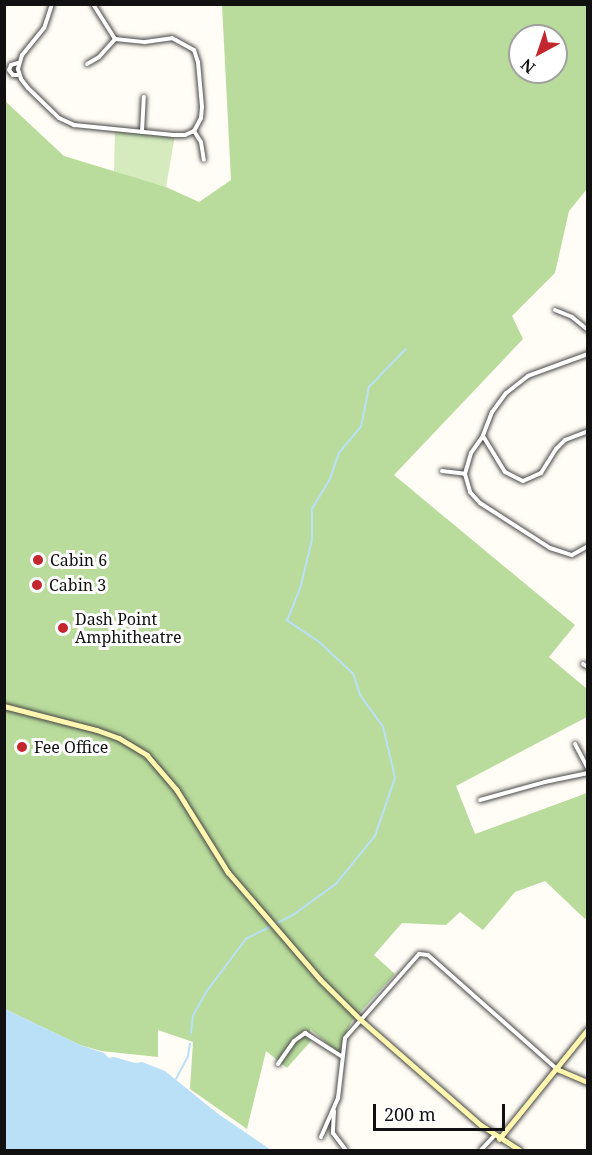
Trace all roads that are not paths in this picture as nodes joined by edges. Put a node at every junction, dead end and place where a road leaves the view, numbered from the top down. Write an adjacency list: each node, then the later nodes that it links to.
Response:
1 (52, 4): 4 (street)
2 (93, 4): 3 (street)
3 (115, 39): 5 (street); 8 (street)
4 (19, 63): 6 (street); 6 (street)
5 (87, 64)
6 (19, 72): 9 (street)
7 (144, 98): 9 (street)
8 (194, 131): 9 (street); 10 (street)
9 (142, 132)
10 (204, 160)
11 (555, 310): 12 (street)
12 (588, 330)
13 (588, 354): 15 (street)
14 (588, 431): 15 (street)
15 (483, 436): 17 (street)
16 (442, 471): 17 (street)
17 (465, 474): 18 (street)
18 (588, 546)
19 (4, 706): 24 (main road)
20 (575, 744): 21 (street)
21 (588, 768)
22 (588, 773): 23 (street)
23 (480, 800)
24 (361, 1020): 26 (street); 28 (street); 32 (main road)
25 (588, 1029): 28 (main road)
26 (341, 1056): 27 (street); 30 (street)
27 (278, 1064)
28 (557, 1069): 29 (main road); 32 (main road)
29 (588, 1082)
30 (335, 1109): 31 (street); 33 (street)
31 (321, 1137)
32 (496, 1138): 34 (street); 35 (main road)
33 (346, 1150)
34 (481, 1150)
35 (520, 1150)

